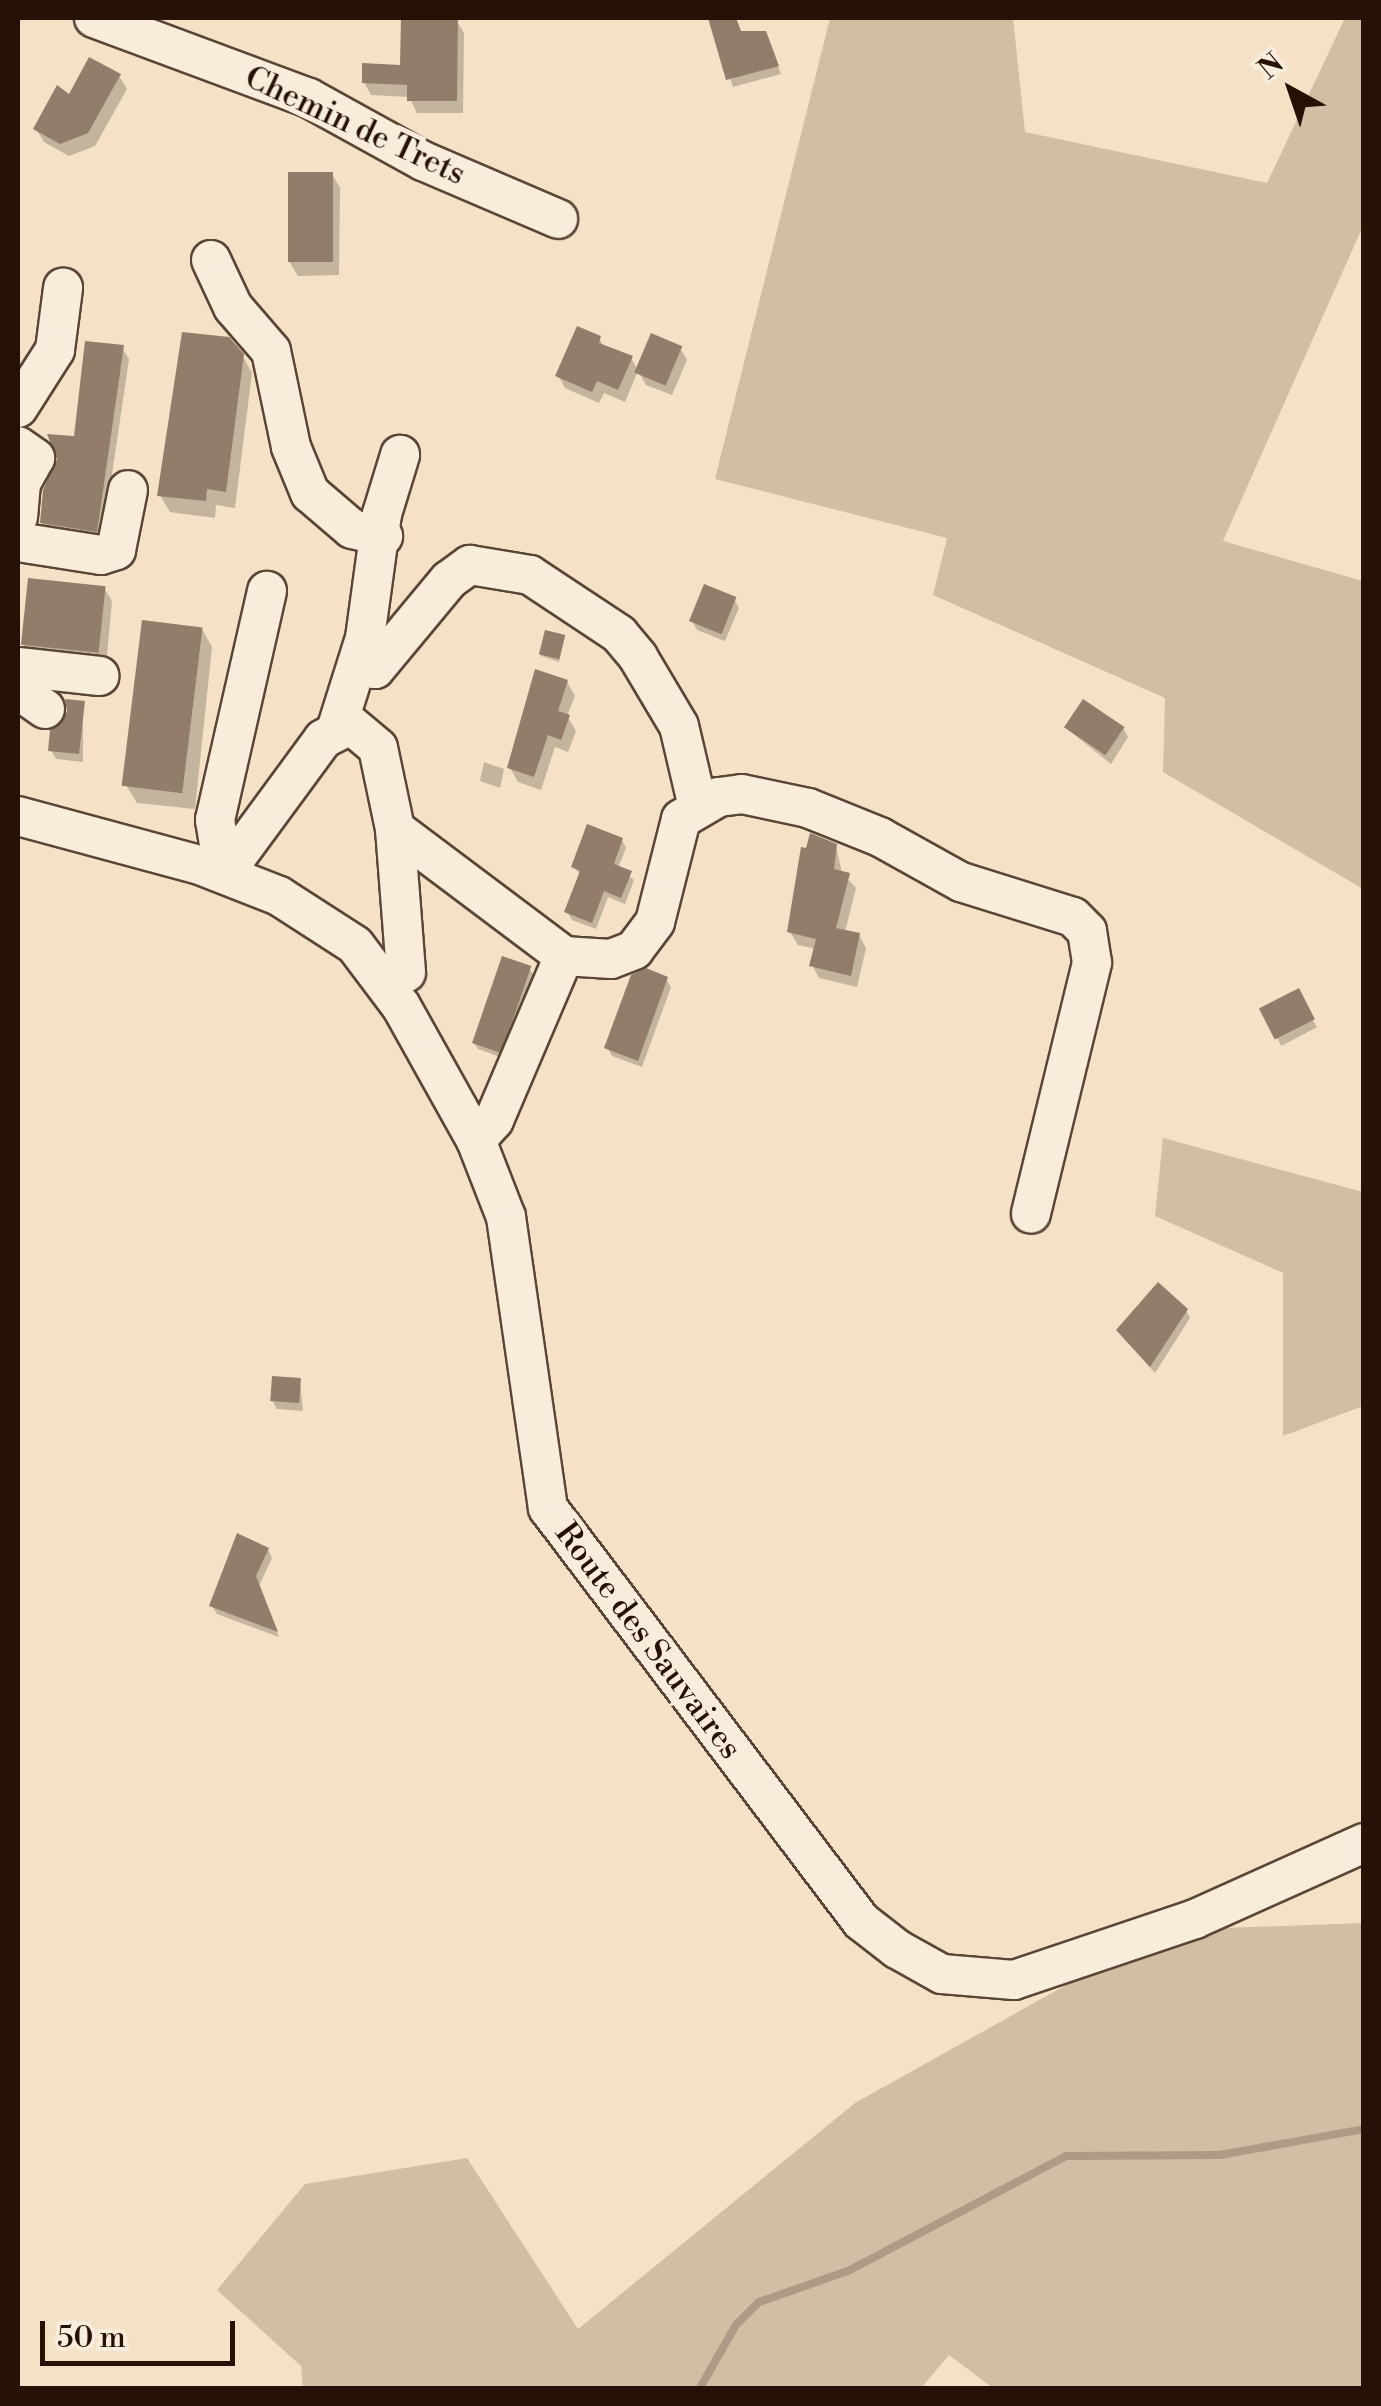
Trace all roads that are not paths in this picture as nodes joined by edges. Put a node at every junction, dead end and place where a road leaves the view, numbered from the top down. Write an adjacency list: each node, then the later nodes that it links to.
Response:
1 (94, 18): 2 (street, Chemin de Trets)
2 (558, 219)
3 (212, 260): 10 (street)
4 (63, 288): 5 (street)
5 (18, 408)
6 (18, 446): 9 (street)
7 (400, 455): 10 (street)
8 (128, 490): 11 (street)
9 (18, 517)
10 (383, 536): 15 (street)
11 (18, 542)
12 (18, 568): 13 (street)
13 (116, 579)
14 (267, 591): 22 (street)
15 (359, 663): 18 (street); 19 (street)
16 (18, 667): 17 (street)
17 (100, 676)
18 (337, 727): 21 (street); 22 (street)
19 (698, 807): 23 (street); 26 (street)
20 (18, 816): 22 (street, Route des Sauvaires)
21 (395, 829): 23 (street); 24 (street)
22 (224, 874): 25 (street, Route des Sauvaires)
23 (564, 956): 25 (street)
24 (406, 973)
25 (476, 1140): 27 (street, Route des Sauvaires)
26 (1030, 1214)
27 (1364, 1842)

